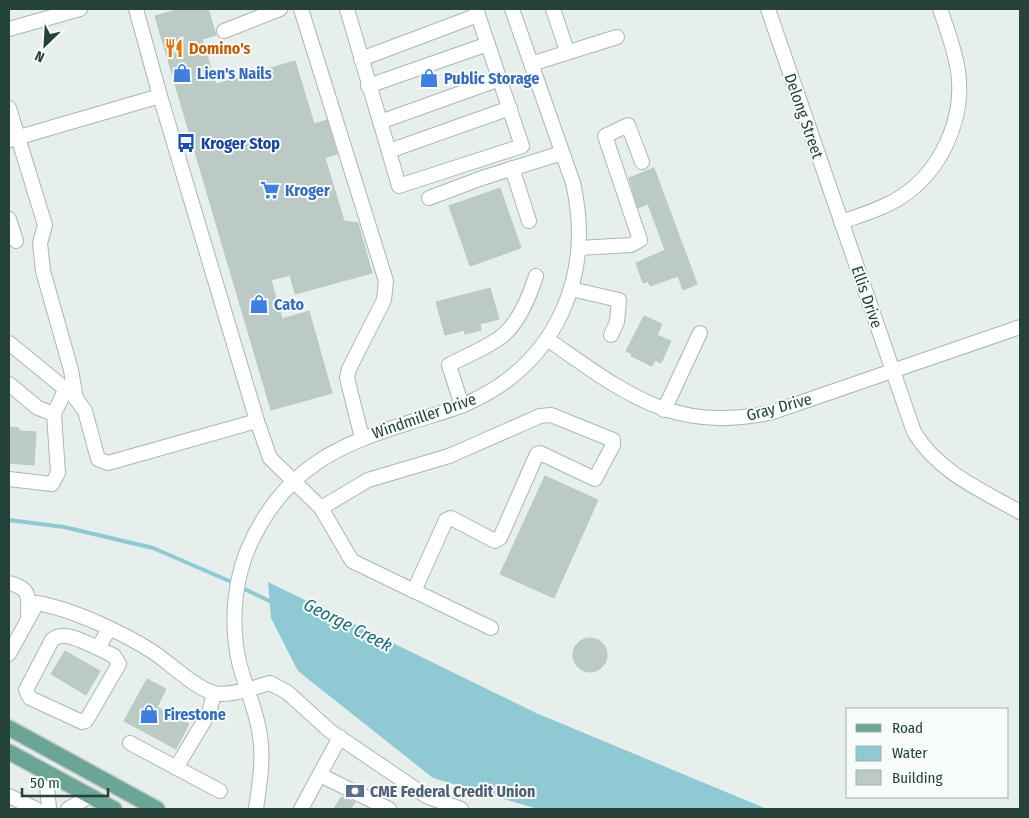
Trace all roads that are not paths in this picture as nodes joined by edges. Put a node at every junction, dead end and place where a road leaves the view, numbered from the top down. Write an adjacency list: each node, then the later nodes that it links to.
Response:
1 (80, 9): 11 (street)
2 (136, 9): 20 (street)
3 (280, 9): 12 (street)
4 (302, 9): 50 (street)
5 (347, 9): 16 (street)
6 (512, 9): 17 (street, Windmiller Drive)
7 (553, 9): 15 (street)
8 (768, 9): 32 (street, Delong Street)
9 (940, 9): 32 (street)
10 (477, 12): 14 (street); 16 (street)
11 (10, 25)
12 (224, 31)
13 (617, 37): 15 (street)
14 (488, 44): 18 (street); 19 (street)
15 (567, 52): 17 (street)
16 (361, 59): 19 (street)
17 (531, 64): 26 (street, Windmiller Drive)
18 (500, 79): 22 (street); 23 (street)
19 (368, 86): 23 (street)
20 (160, 96): 24 (street); 49 (street)
21 (9, 108): 24 (street)
22 (510, 108): 25 (street); 25 (street)
23 (380, 122): 25 (street)
24 (13, 139): 45 (street)
25 (389, 151)
26 (562, 153): 28 (street); 34 (street, Windmiller Drive)
27 (642, 162): 34 (street)
28 (512, 168): 29 (street); 30 (street)
29 (429, 198)
30 (528, 220)
31 (9, 222): 33 (street)
32 (841, 222): 42 (street, Ellis Drive)
33 (16, 241)
34 (579, 248): 36 (street, Windmiller Drive)
35 (536, 276): 46 (street)
36 (571, 289): 39 (street); 40 (street, Windmiller Drive)
37 (1020, 327): 42 (street, Gray Drive)
38 (700, 334): 47 (street)
39 (611, 335)
40 (547, 339): 46 (street, Windmiller Drive); 47 (street, Gray Drive)
41 (9, 343): 44 (street)
42 (892, 371): 47 (street, Gray Drive); 54 (street)
43 (9, 384): 48 (street)
44 (66, 388): 45 (street); 48 (street)
45 (76, 399): 49 (street)
46 (462, 406): 50 (street, Windmiller Drive)
47 (664, 410)
48 (54, 414): 51 (street)
49 (257, 421): 52 (street)
50 (362, 438): 52 (street, Windmiller Drive)
51 (9, 479)
52 (294, 480): 53 (street); 62 (street, Windmiller Drive)
53 (321, 508): 56 (street); 56 (street)
54 (1020, 512)
55 (9, 583): 57 (street)
56 (414, 591): 58 (street)
57 (28, 619): 59 (street); 61 (street)
58 (491, 628)
59 (109, 629): 60 (street); 63 (street)
60 (98, 648): 60 (street)
61 (9, 654)
62 (248, 690): 63 (street); 65 (street); 82 (street, Windmiller Drive)
63 (214, 693): 70 (street)
64 (9, 728): 69 (main road)
65 (340, 737): 72 (street); 76 (street)
66 (130, 742): 70 (street)
67 (9, 743): 69 (main road)
68 (9, 752): 71 (main road)
69 (66, 759): 81 (main road)
70 (176, 768): 73 (street)
71 (46, 772): 75 (main road); 78 (street)
72 (320, 775): 83 (street); 84 (street)
73 (220, 792)
74 (9, 796): 77 (street)
75 (90, 796): 79 (street); 80 (main road)
76 (426, 796): 85 (street); 86 (street)
77 (29, 807)
78 (49, 809)
79 (68, 809)
80 (114, 809)
81 (157, 809)
82 (256, 809)
83 (301, 809)
84 (389, 809)
85 (420, 809)
86 (460, 809)

